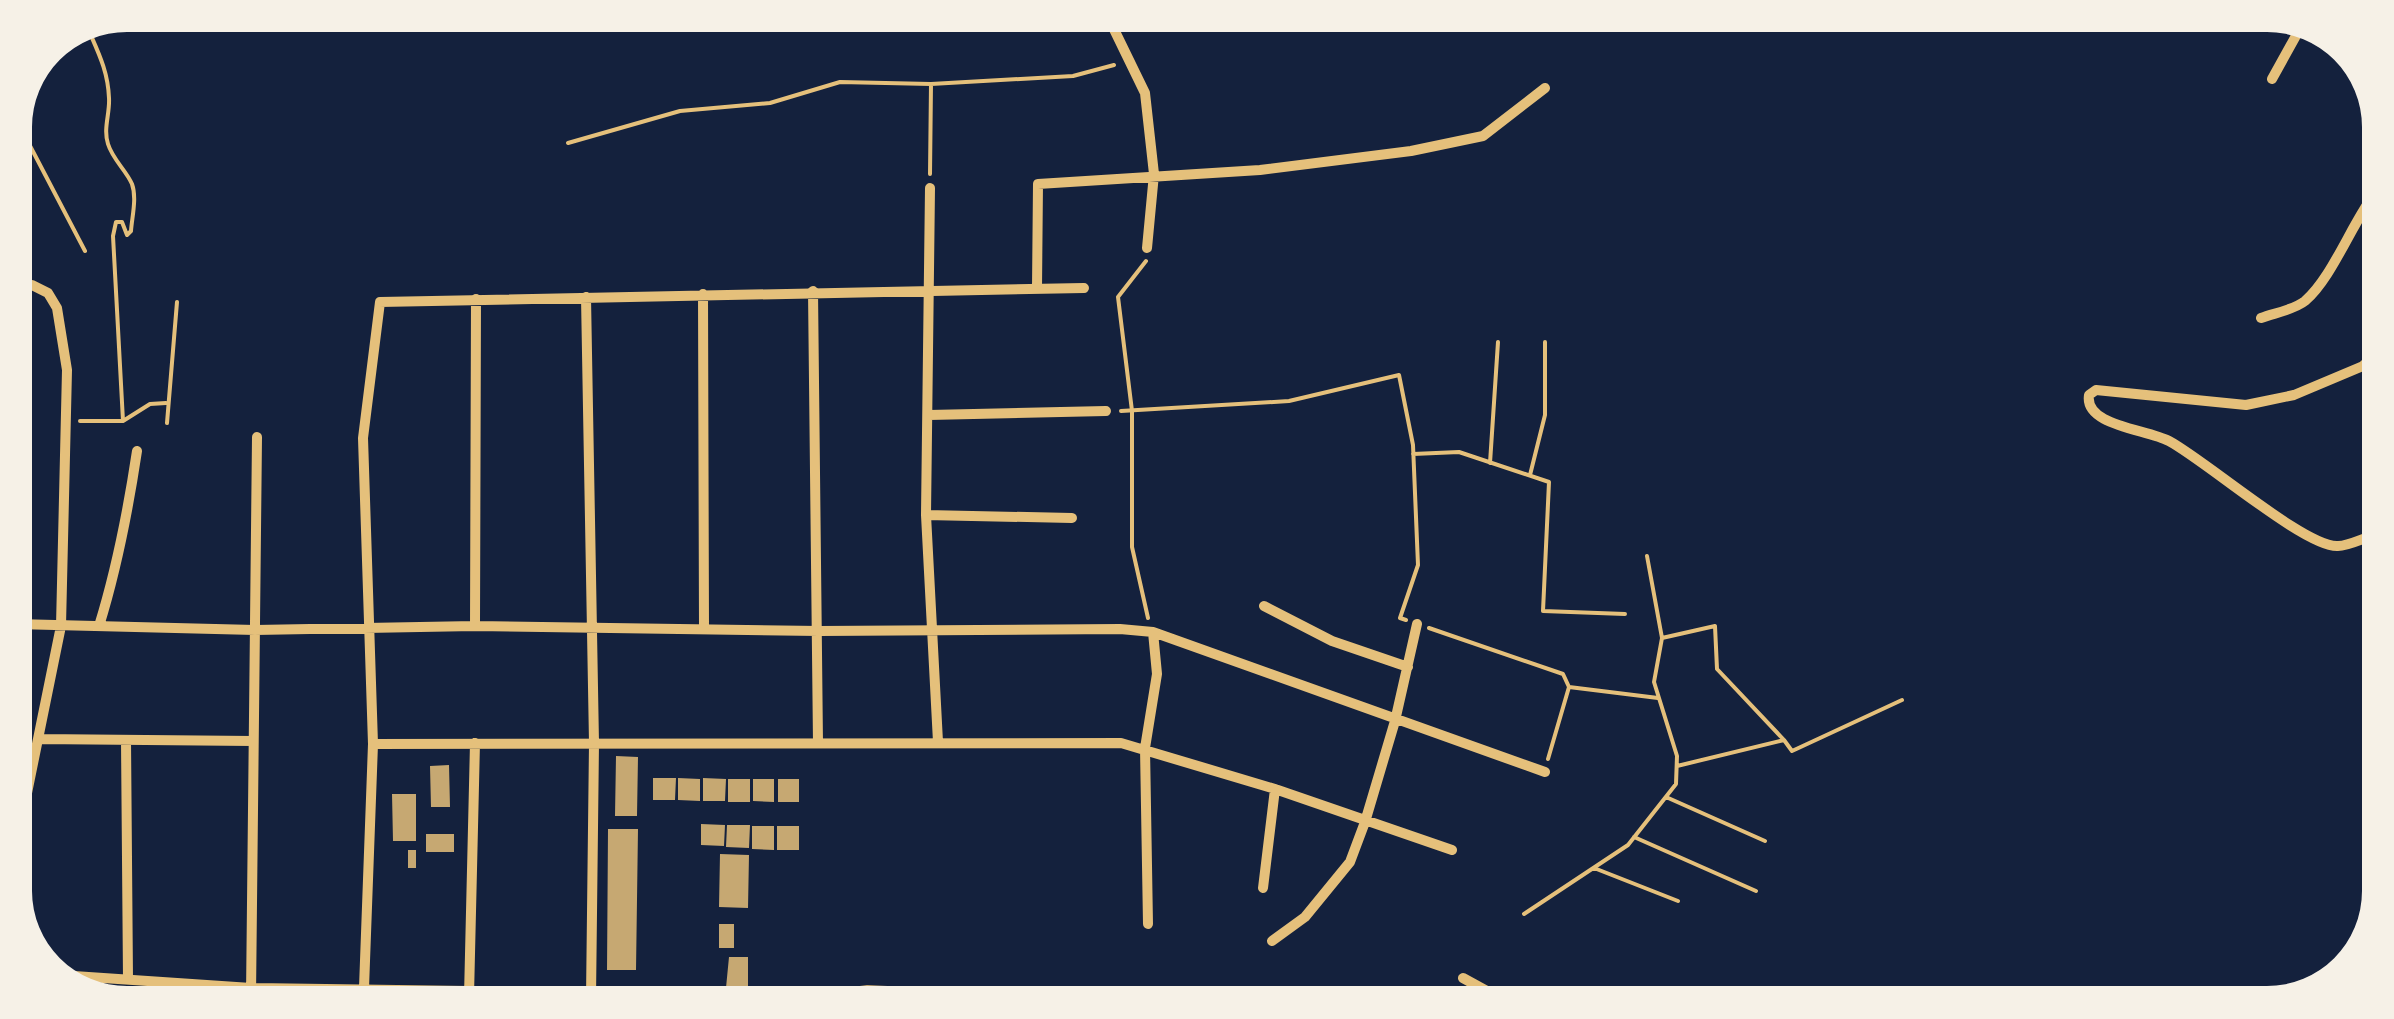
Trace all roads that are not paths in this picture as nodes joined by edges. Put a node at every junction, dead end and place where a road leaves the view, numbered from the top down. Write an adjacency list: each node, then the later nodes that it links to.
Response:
1 (1115, 32): 5 (street)
2 (2294, 37): 3 (street)
3 (2272, 79)
4 (1545, 88): 5 (street)
5 (1154, 174): 8 (street); 10 (street)
6 (930, 188): 12 (street)
7 (2361, 209): 17 (street)
8 (1148, 248)
9 (33, 286): 29 (street)
10 (1037, 288): 11 (street); 12 (street)
11 (1084, 288)
12 (930, 289): 13 (street); 20 (street)
13 (813, 292): 14 (street); 37 (street)
14 (703, 294): 15 (street); 34 (street)
15 (586, 297): 16 (street); 33 (street)
16 (476, 300): 31 (street); 32 (street)
17 (2261, 318)
18 (2361, 367): 25 (street)
19 (1106, 411): 20 (street)
20 (929, 415): 23 (street)
21 (256, 437): 35 (street)
22 (137, 451): 30 (street)
23 (926, 515): 24 (street); 36 (street)
24 (1072, 518)
25 (2362, 538)
26 (1264, 606): 39 (street)
27 (1417, 624): 39 (street)
28 (33, 625): 29 (street)
29 (61, 626): 30 (street); 41 (street)
30 (99, 626): 35 (street)
31 (475, 626): 32 (street); 33 (street)
32 (370, 628): 35 (street); 47 (street)
33 (590, 628): 34 (street); 46 (street)
34 (704, 629): 37 (street)
35 (254, 630): 43 (street)
36 (930, 630): 37 (street); 38 (street); 45 (street)
37 (819, 631): 44 (street)
38 (1153, 632): 40 (street); 49 (street)
39 (1408, 667): 40 (street)
40 (1395, 720): 51 (street); 53 (street)
41 (38, 739): 42 (street); 50 (street)
42 (126, 740): 43 (street); 60 (street)
43 (254, 741): 62 (street)
44 (818, 742): 45 (street); 46 (street)
45 (938, 742): 49 (street)
46 (594, 743): 48 (street); 65 (street)
47 (373, 744): 48 (street); 63 (street)
48 (475, 744): 64 (street)
49 (1145, 748): 52 (street); 56 (street)
50 (33, 764)
51 (1545, 772)
52 (1275, 789): 53 (street); 55 (street)
53 (1365, 822): 54 (street); 57 (street)
54 (1452, 850)
55 (1263, 888)
56 (1148, 924)
57 (1272, 942)
58 (86, 977): 60 (street)
59 (1463, 978): 66 (street)
60 (128, 979): 61 (street)
61 (194, 986)
62 (251, 986)
63 (364, 986)
64 (469, 986)
65 (591, 986)
66 (1478, 986)

